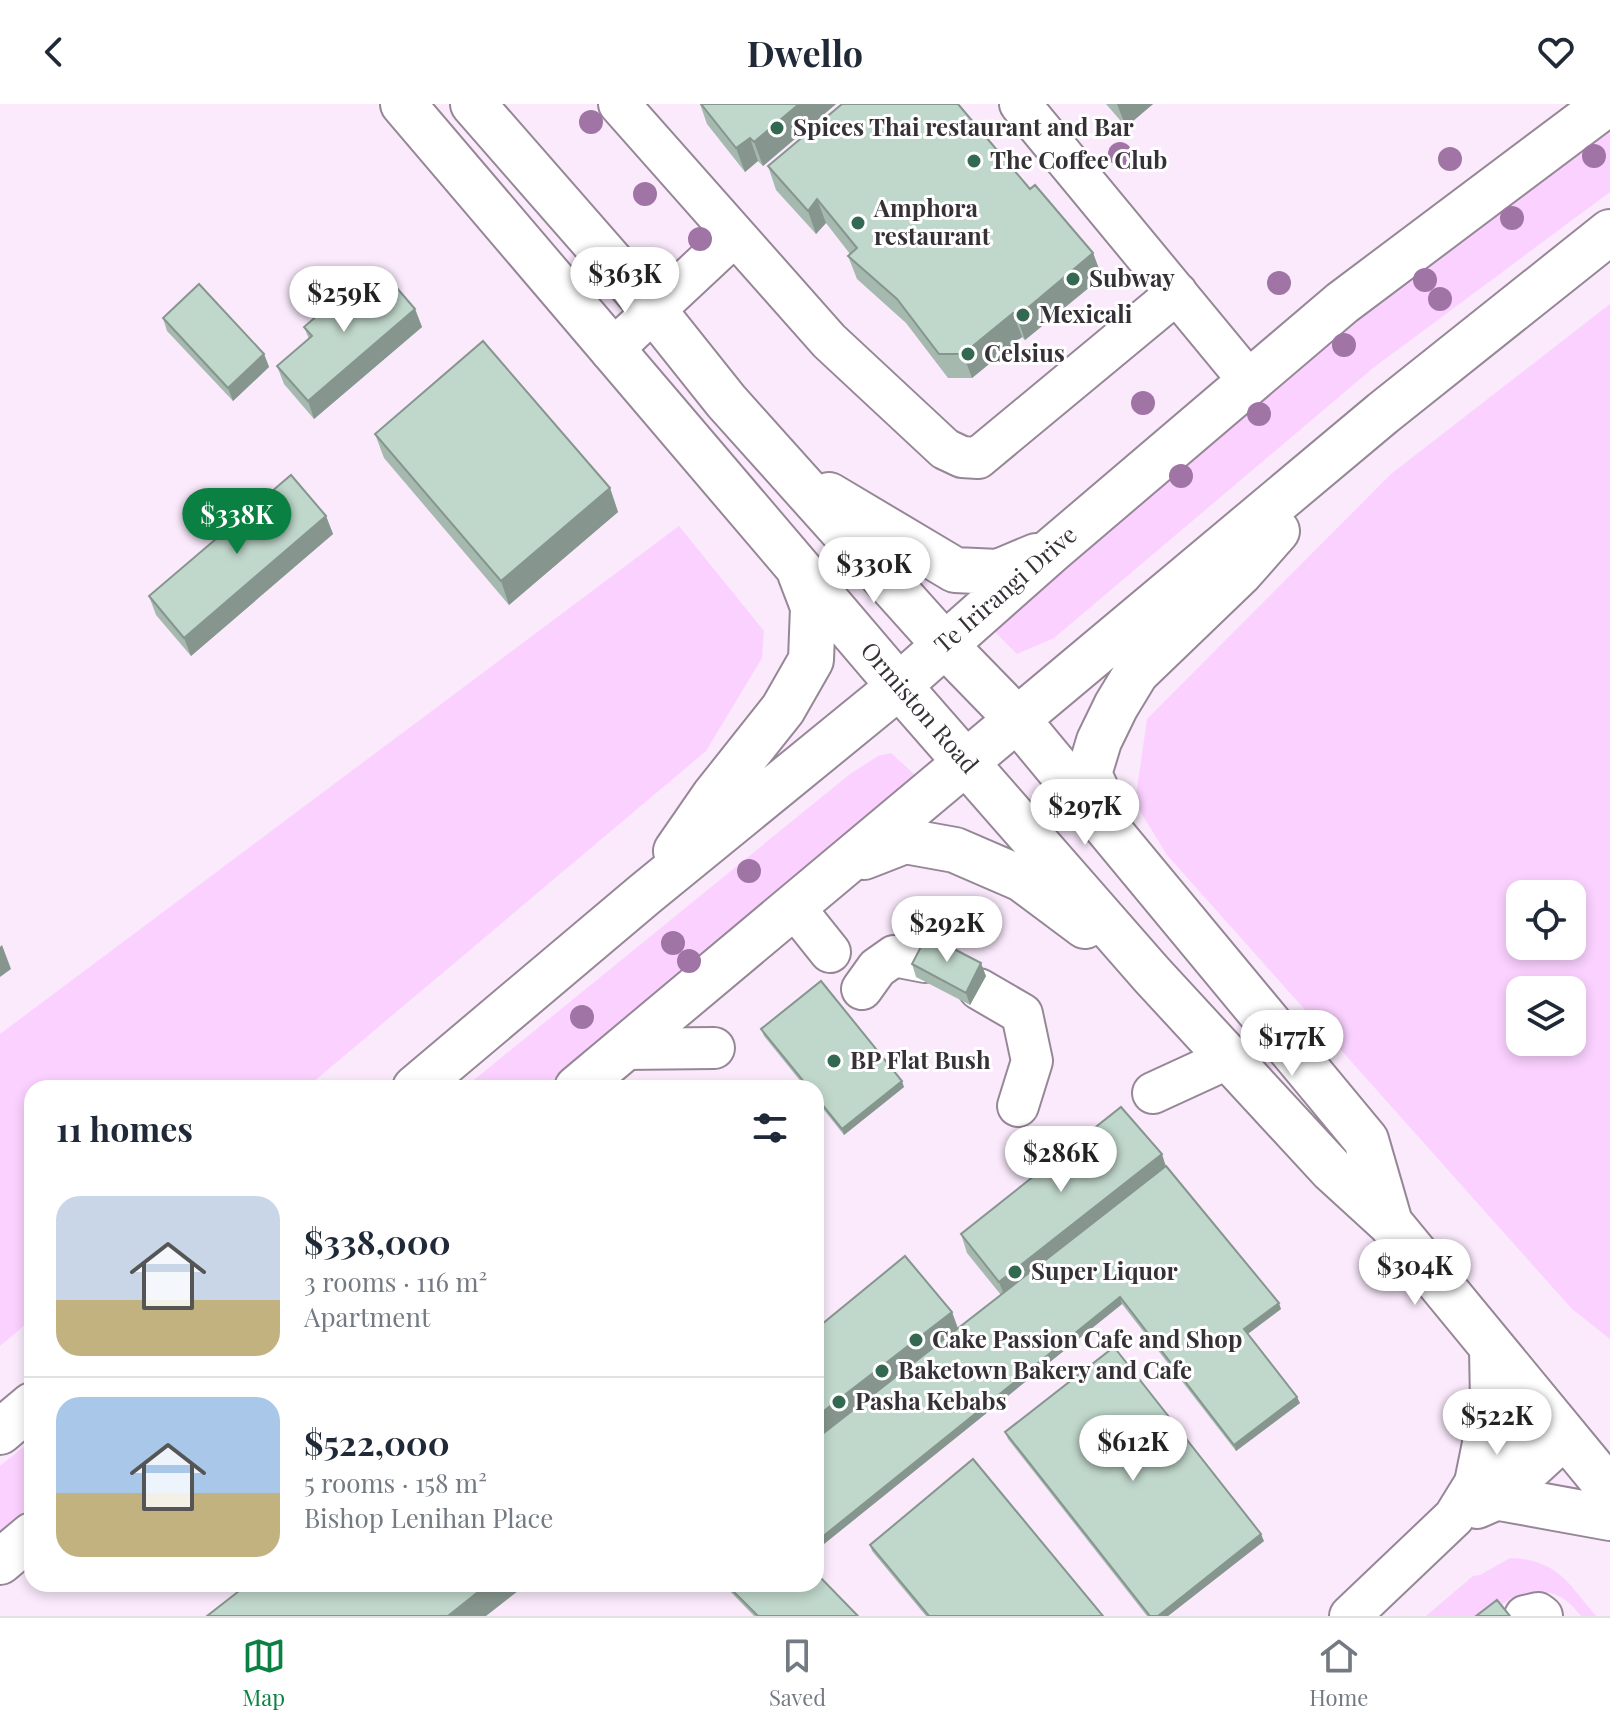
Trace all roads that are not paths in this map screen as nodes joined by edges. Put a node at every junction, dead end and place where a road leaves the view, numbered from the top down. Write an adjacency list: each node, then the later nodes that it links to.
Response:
1 (403, 104): 10 (main road, Ormiston Road)
2 (473, 104): 9 (main road, Ormiston Road)
3 (619, 104): 7 (street)
4 (1020, 104): 8 (street)
5 (1607, 104): 11 (main road, Te Irirangi Drive)
6 (1610, 232): 12 (main road)
7 (735, 235): 8 (street); 9 (street)
8 (1177, 293): 11 (street)
9 (655, 312): 10 (street); 13 (main road, Ormiston Road)
10 (611, 351): 15 (main road, Ormiston Road)
11 (1249, 381): 14 (main road, Te Irirangi Drive)
12 (1383, 413): 18 (main road); 20 (main road)
13 (786, 468): 14 (main road); 16 (main road, Ormiston Road)
14 (1052, 550): 16 (main road, Te Irirangi Drive)
15 (797, 567): 17 (main road, Ormiston Road); 22 (main road)
16 (944, 644): 17 (main road, Te Irirangi Drive); 18 (main road, Ormiston Road)
17 (899, 686): 19 (main road, Ormiston Road); 22 (main road, Te Irirangi Drive)
18 (1017, 719): 19 (main road); 20 (main road, Ormiston Road)
19 (967, 763): 21 (main road); 26 (main road, Ormiston Road)
20 (1130, 855): 36 (main road, Ormiston Road)
21 (845, 865): 23 (main road); 26 (main road)
22 (645, 894): 32 (main road, Te Irirangi Drive)
23 (794, 907): 24 (street); 30 (main road)
24 (830, 952)
25 (925, 962): 27 (street)
26 (1152, 975): 31 (main road, Ormiston Road)
27 (862, 989)
28 (979, 989): 35 (street)
29 (714, 1048): 30 (street)
30 (623, 1049): 33 (main road)
31 (1227, 1059): 34 (street); 36 (main road, Ormiston Road)
32 (424, 1080)
33 (586, 1080)
34 (1153, 1093)
35 (1018, 1106)
36 (1390, 1223): 37 (main road, Ormiston Road)
37 (1492, 1347): 39 (main road, Ormiston Road); 41 (main road)
38 (24, 1412): 40 (main road)
39 (1556, 1424): 41 (street); 42 (main road, Ormiston Road)
40 (0, 1432)
41 (1489, 1488): 43 (main road); 46 (street)
42 (1610, 1490)
43 (1610, 1518)
44 (24, 1542): 45 (main road)
45 (0, 1562)
46 (1350, 1616)

